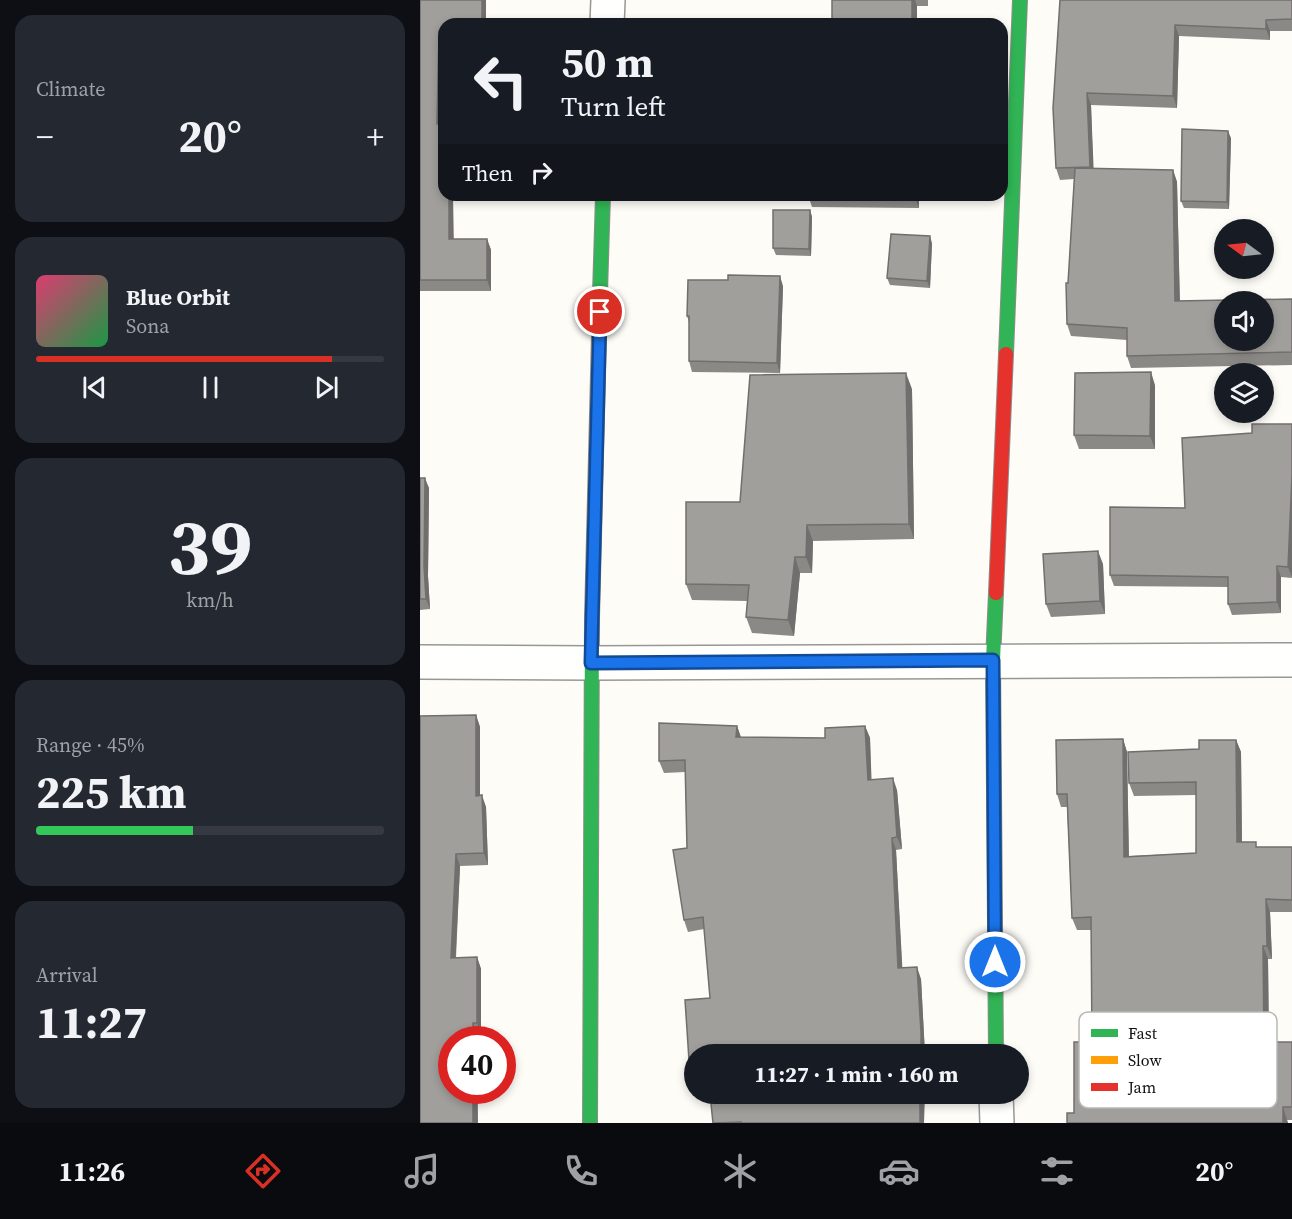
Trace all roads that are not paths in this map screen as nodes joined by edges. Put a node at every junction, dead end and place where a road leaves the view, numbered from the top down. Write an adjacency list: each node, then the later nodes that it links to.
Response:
1 (608, 0): 3 (street)
2 (1020, 0): 5 (street)
3 (607, 18)
4 (603, 201): 8 (street)
5 (993, 660): 6 (street); 8 (street); 9 (street)
6 (1292, 660)
7 (420, 662): 8 (street)
8 (591, 663): 11 (street)
9 (996, 1044)
10 (996, 1104): 12 (street)
11 (590, 1123)
12 (997, 1123)

